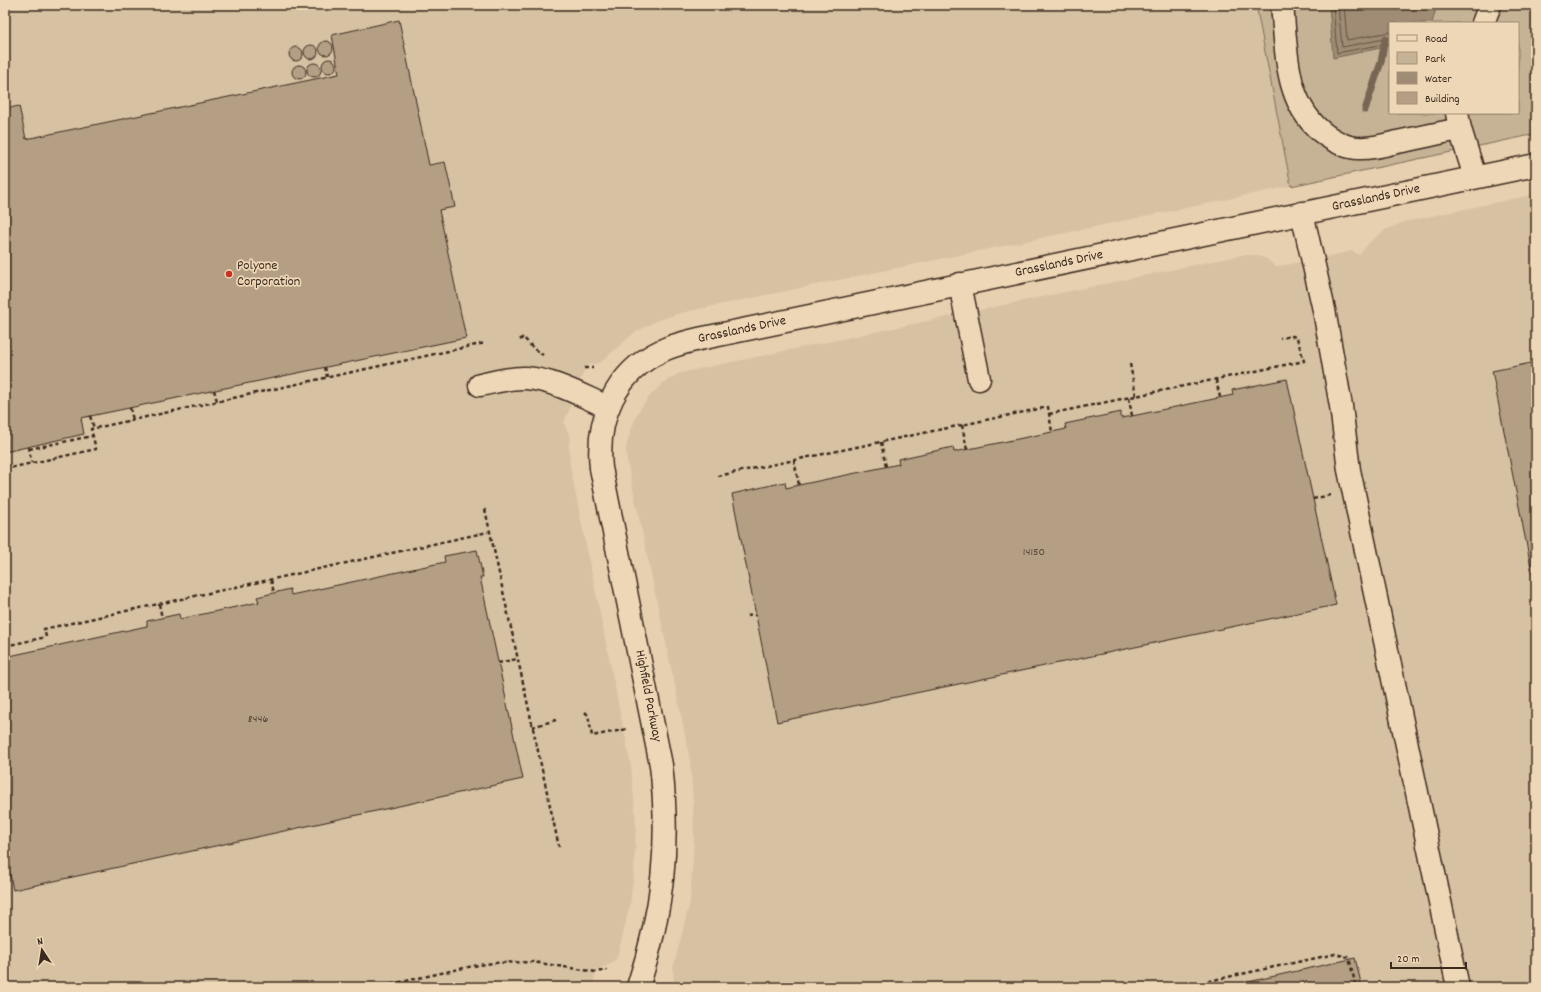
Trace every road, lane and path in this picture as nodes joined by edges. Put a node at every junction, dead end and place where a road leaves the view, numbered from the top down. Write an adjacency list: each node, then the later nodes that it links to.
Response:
1 (1282, 5): 4 (street)
2 (1490, 5): 3 (street)
3 (1483, 22)
4 (1458, 121): 6 (street)
5 (1536, 164): 6 (street, Grasslands Drive)
6 (1475, 177): 7 (street, Grasslands Drive)
7 (1302, 213): 8 (street, Grasslands Drive); 69 (street)
8 (960, 284): 18 (street); 26 (street, Grasslands Drive)
9 (1280, 338): 19 (path)
10 (520, 340): 12 (path)
11 (485, 343): 17 (path)
12 (547, 357)
13 (1130, 364): 22 (path)
14 (325, 367): 17 (path)
15 (581, 368): 16 (path)
16 (593, 368)
17 (327, 378): 25 (path)
18 (979, 379)
19 (1216, 380): 22 (path); 23 (path)
20 (480, 385): 26 (street)
21 (214, 390): 25 (path)
22 (1136, 396): 24 (path)
23 (1220, 397)
24 (1128, 398): 28 (path); 30 (path)
25 (217, 401): 31 (path)
26 (608, 407): 66 (street, Highfield Parkway)
27 (130, 408): 31 (path)
28 (1049, 414): 32 (path); 34 (path)
29 (90, 416): 33 (path)
30 (1132, 416)
31 (133, 420): 33 (path)
32 (962, 425): 36 (path); 37 (path)
33 (94, 428): 35 (path)
34 (1052, 432)
35 (92, 436): 39 (path); 39 (path)
36 (881, 442): 38 (path); 40 (path)
37 (967, 450)
38 (794, 460): 42 (path); 43 (path)
39 (32, 463): 41 (path)
40 (886, 467)
41 (5, 469)
42 (718, 476)
43 (799, 485)
44 (1335, 494): 45 (path)
45 (1313, 499)
46 (484, 509): 55 (path)
47 (488, 532): 48 (path)
48 (271, 580): 49 (path); 50 (path)
49 (274, 592)
50 (159, 604): 53 (path); 54 (path)
51 (756, 614): 52 (path)
52 (747, 616)
53 (162, 618)
54 (5, 646)
55 (517, 659): 56 (path); 59 (path)
56 (498, 663)
57 (585, 712): 60 (path)
58 (556, 720): 59 (path)
59 (532, 727): 61 (path)
60 (628, 729)
61 (559, 848)
62 (5, 945): 63 (path)
63 (10, 968)
64 (607, 970): 65 (path)
65 (378, 987)
66 (638, 987)
67 (1181, 987): 68 (path)
68 (1356, 987)
69 (1458, 987)

